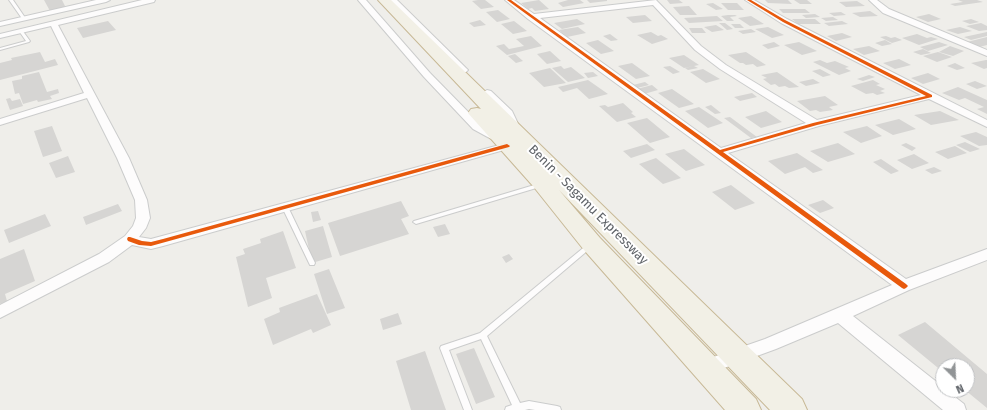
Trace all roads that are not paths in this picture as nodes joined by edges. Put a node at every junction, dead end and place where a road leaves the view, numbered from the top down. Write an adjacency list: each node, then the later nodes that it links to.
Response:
1 (11, 0): 15 (lane)
2 (106, 0): 15 (street)
3 (109, 0): 13 (street)
4 (151, 0): 13 (street)
5 (362, 0): 29 (street)
6 (373, 0): 29 (highway)
7 (384, 0): 29 (highway, Benin - Sagamu Expressway)
8 (393, 0): 29 (street)
9 (509, 0): 14 (street)
10 (749, 0): 25 (street)
11 (873, 0): 23 (street)
12 (654, 2): 14 (street); 27 (street)
13 (116, 8): 16 (street)
14 (531, 17): 30 (street)
15 (24, 19): 17 (street)
16 (53, 23): 18 (street); 24 (street)
17 (0, 24)
18 (21, 31): 19 (street); 20 (lane)
19 (1, 34)
20 (15, 45): 21 (lane); 22 (lane)
21 (0, 49)
22 (18, 52)
23 (987, 53)
24 (90, 94): 26 (street); 34 (street)
25 (930, 96): 27 (street); 28 (street)
26 (0, 122)
27 (815, 124): 30 (street)
28 (987, 124)
29 (509, 141): 31 (highway); 32 (street); 42 (highway, Benin - Sagamu Expressway)
30 (719, 152): 38 (street)
31 (542, 184): 33 (lane); 35 (highway)
32 (285, 207): 34 (street); 37 (lane)
33 (416, 222)
34 (130, 239): 39 (street)
35 (592, 244): 41 (lane); 43 (highway)
36 (987, 254): 38 (street)
37 (312, 263)
38 (904, 286): 40 (street)
39 (0, 312)
40 (840, 315): 42 (street); 49 (street)
41 (483, 334): 44 (lane); 45 (lane)
42 (738, 355): 43 (street); 48 (highway, Benin - Sagamu Expressway)
43 (705, 367): 47 (highway)
44 (513, 408): 46 (lane)
45 (468, 410)
46 (557, 410)
47 (745, 410)
48 (791, 410)
49 (957, 410)

